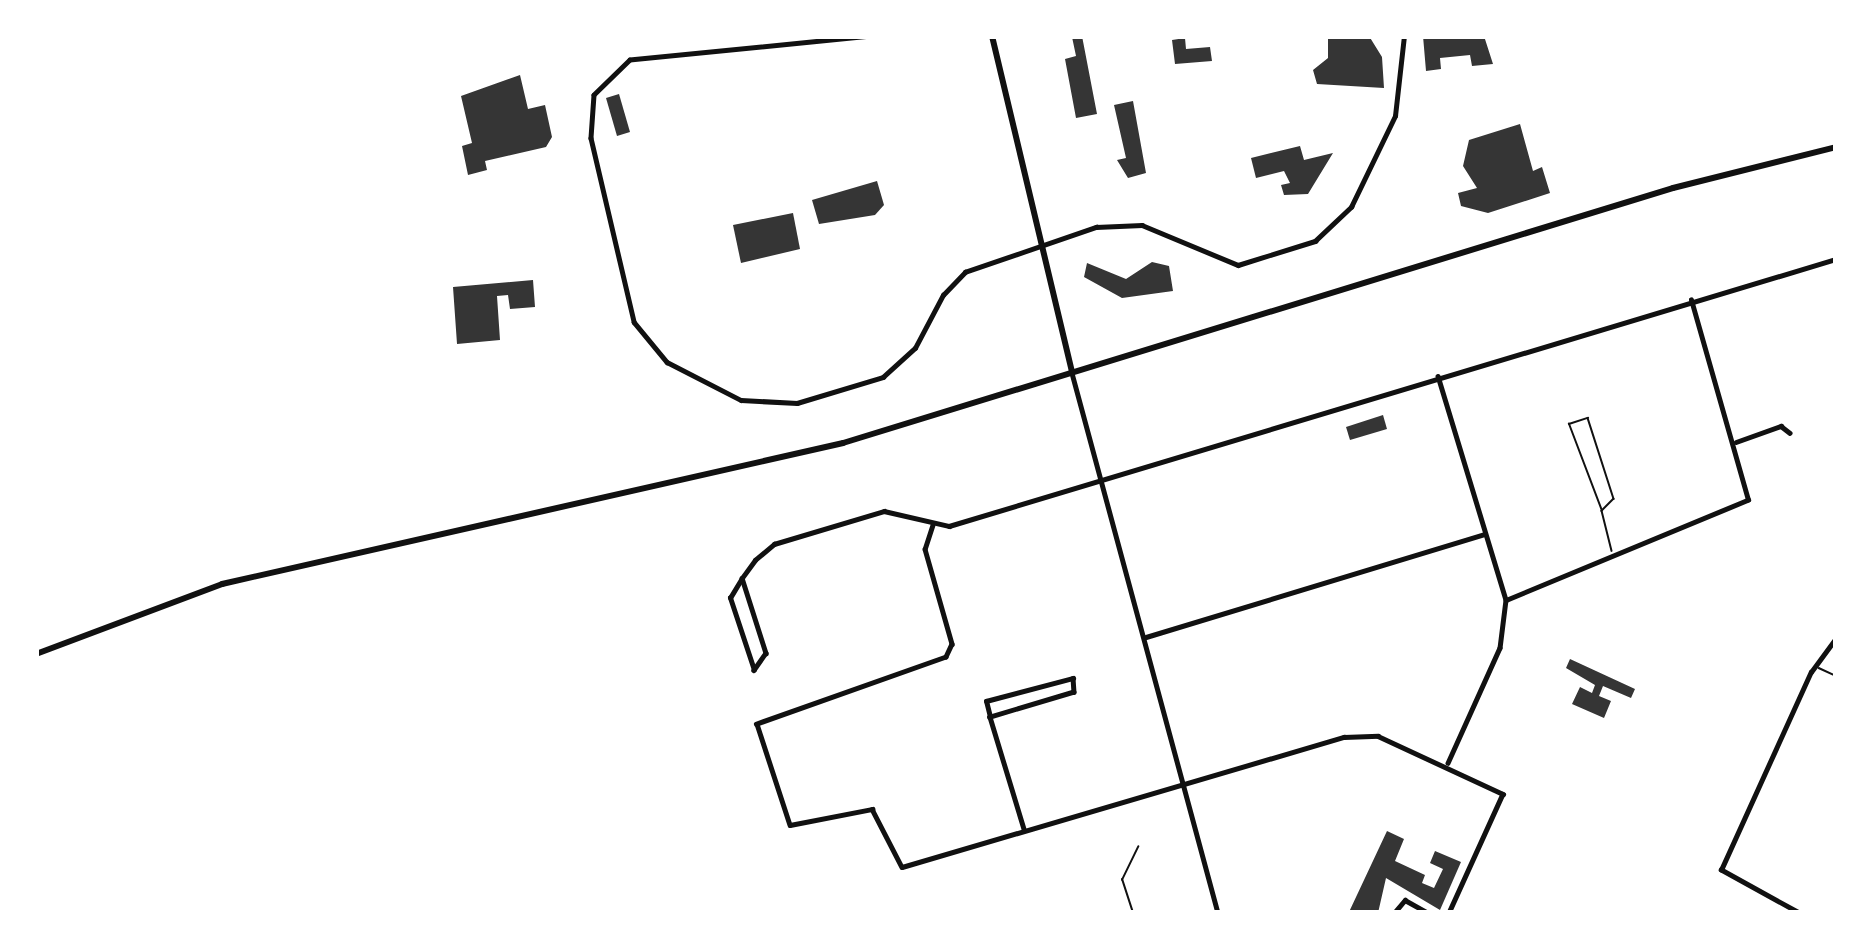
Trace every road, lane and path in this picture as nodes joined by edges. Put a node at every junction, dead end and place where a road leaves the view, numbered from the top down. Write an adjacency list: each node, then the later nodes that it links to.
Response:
1 (871, 36): 5 (street)
2 (992, 36): 5 (main road)
3 (1404, 36): 5 (street)
4 (1836, 147): 8 (main road)
5 (1041, 243): 8 (main road)
6 (1836, 259): 7 (street)
7 (1691, 298): 9 (street); 11 (street)
8 (1072, 373): 12 (street); 21 (main road)
9 (1438, 376): 12 (street); 15 (street)
10 (1790, 434): 11 (street)
11 (1736, 442): 16 (street)
12 (1104, 477): 14 (street); 19 (street)
13 (1603, 511): 13 (lane); 16 (lane)
14 (934, 525): 17 (street); 27 (street)
15 (1485, 534): 18 (street); 19 (street)
16 (1616, 560): 18 (street)
17 (742, 578): 17 (street)
18 (1506, 600): 25 (street)
19 (1146, 637): 26 (street)
20 (1836, 638): 22 (street)
21 (36, 654)
22 (1816, 666): 23 (lane); 35 (street)
23 (1836, 676)
24 (989, 717): 24 (street); 27 (street)
25 (1448, 763): 26 (street); 34 (street)
26 (1185, 786): 27 (street); 31 (street)
27 (1024, 829)
28 (1138, 847): 30 (lane)
29 (1416, 911): 32 (street); 33 (street)
30 (1132, 913)
31 (1218, 913)
32 (1394, 913)
33 (1428, 913)
34 (1449, 913)
35 (1799, 913)

